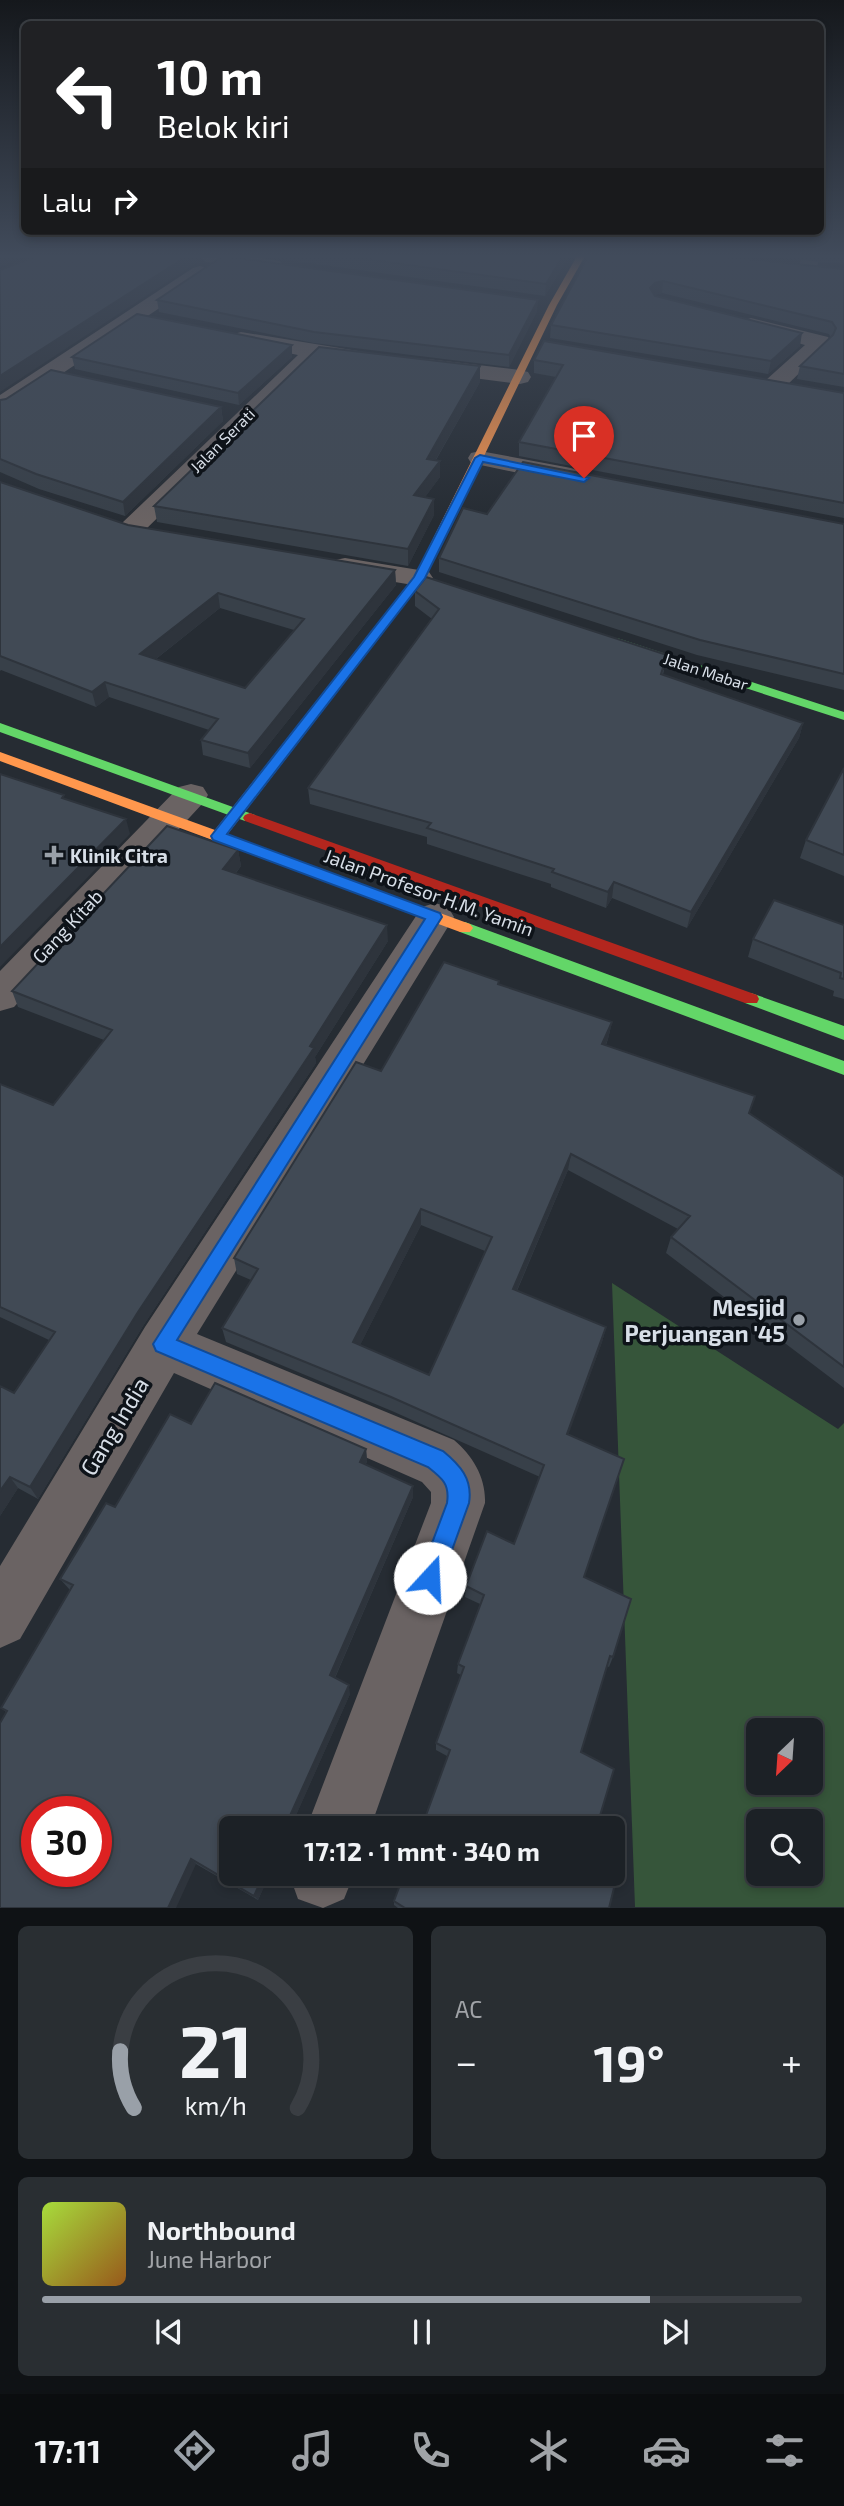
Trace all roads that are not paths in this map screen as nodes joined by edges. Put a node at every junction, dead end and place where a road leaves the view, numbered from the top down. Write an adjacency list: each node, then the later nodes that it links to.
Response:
1 (91, 345): 8 (street)
2 (280, 345): 5 (street)
3 (543, 345): 9 (street)
4 (817, 345): 12 (street)
5 (314, 352): 6 (street); 16 (street, Jalan Serati)
6 (379, 361)
7 (404, 364): 9 (street)
8 (49, 372): 10 (street); 14 (street)
9 (520, 377): 17 (street)
10 (75, 378)
11 (748, 381): 12 (street)
12 (774, 385): 13 (street)
13 (798, 389)
14 (0, 405)
15 (219, 410): 16 (street)
16 (245, 416): 20 (street, Jalan Serati)
17 (480, 458): 18 (street); 23 (street)
18 (601, 482)
19 (106, 521): 20 (street)
20 (131, 529): 21 (street)
21 (159, 534)
22 (323, 562): 23 (street)
23 (426, 580): 28 (street)
24 (605, 638): 25 (street, Jalan Mabar)
25 (844, 716)
26 (1, 751): 27 (street, Jalan Profesor H.M. Yamin); 27 (street, Jalan Profesor H.M. Yamin)
27 (179, 807): 28 (street, Jalan Profesor H.M. Yamin); 29 (street, Jalan Profesor H.M. Yamin); 31 (street, Gang Kitab)
28 (240, 812): 29 (street); 32 (street, Jalan Profesor H.M. Yamin)
29 (218, 836): 30 (street, Jalan Profesor H.M. Yamin)
30 (435, 917): 33 (street, Jalan Profesor H.M. Yamin); 34 (street, Gang India)
31 (0, 996)
32 (844, 1033)
33 (844, 1068)
34 (163, 1344): 35 (street, Gang India); 36 (street)
35 (0, 1619)
36 (343, 1816)

